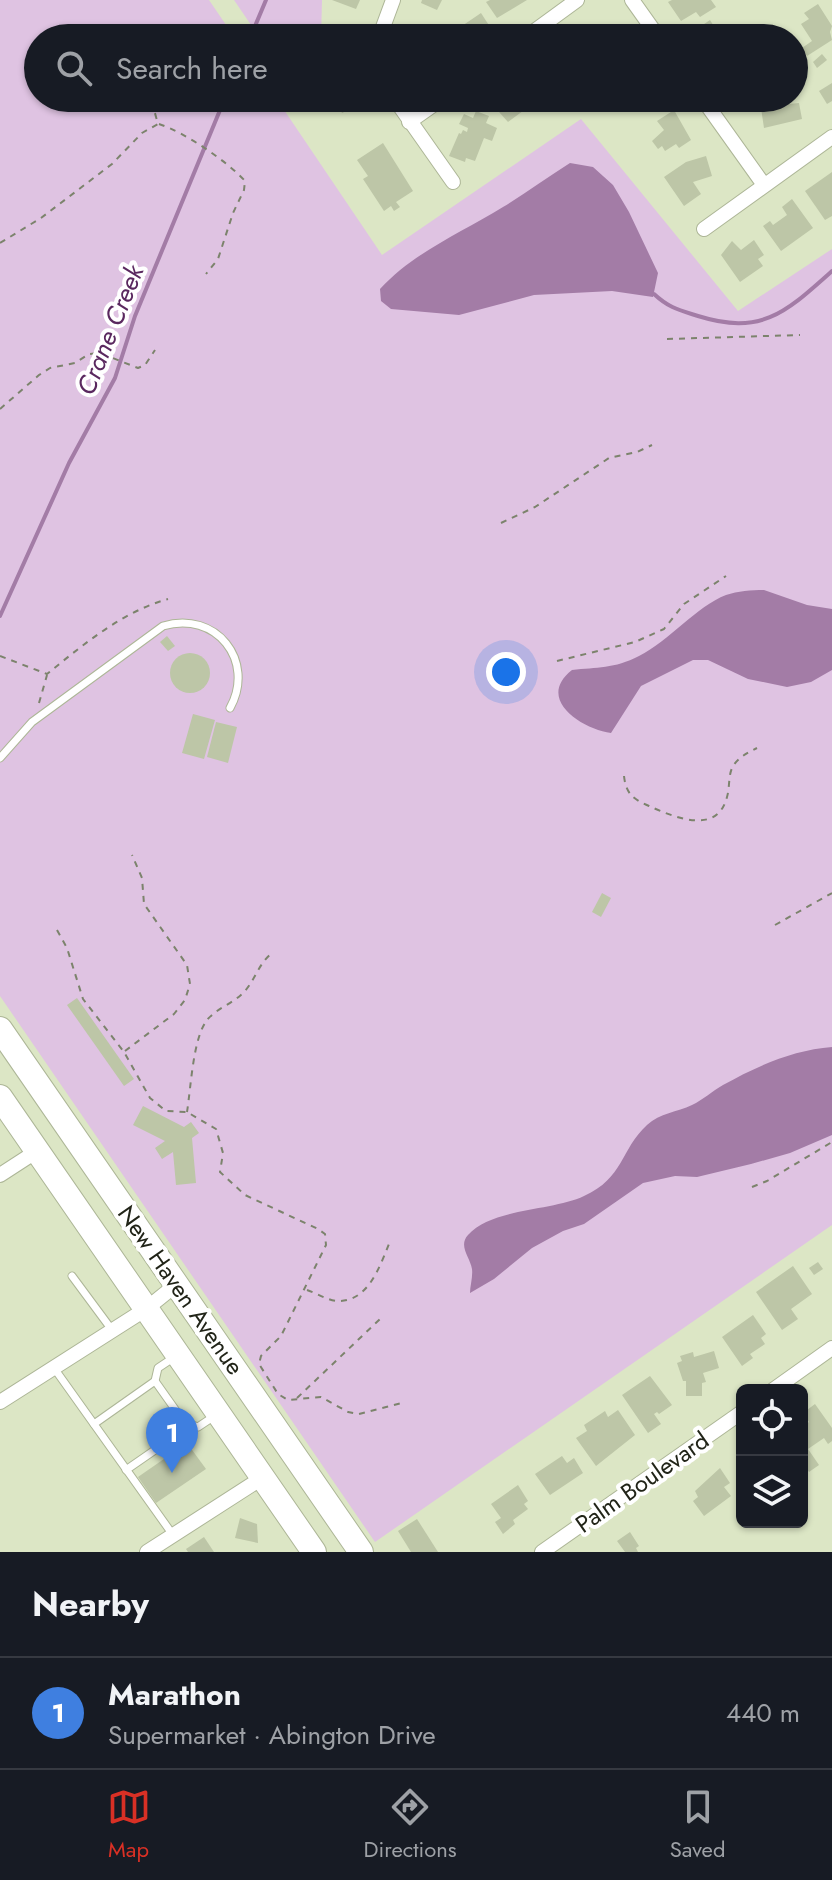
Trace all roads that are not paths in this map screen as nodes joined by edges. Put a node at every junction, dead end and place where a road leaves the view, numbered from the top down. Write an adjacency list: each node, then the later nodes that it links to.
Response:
1 (393, 0): 4 (street)
2 (577, 0): 5 (street)
3 (632, 0): 6 (street)
4 (384, 24)
5 (544, 24)
6 (649, 24)
7 (403, 112): 10 (street)
8 (423, 112): 10 (street)
9 (712, 112): 13 (street)
10 (409, 122): 12 (street)
11 (832, 137): 13 (street)
12 (453, 182)
13 (764, 185): 14 (street)
14 (704, 229)
15 (230, 708): 16 (lane)
16 (0, 758)
17 (0, 1029): 21 (main road, New Haven Avenue)
18 (0, 1097): 19 (main road, New Haven Avenue)
19 (37, 1151): 20 (street); 21 (main road); 24 (main road, New Haven Avenue)
20 (0, 1175)
21 (110, 1189): 23 (main road, New Haven Avenue)
22 (72, 1276): 25 (lane)
23 (177, 1284): 24 (street); 38 (main road, New Haven Avenue)
24 (146, 1309): 25 (street); 27 (main road, New Haven Avenue)
25 (112, 1330): 28 (street)
26 (832, 1348): 30 (street)
27 (177, 1354): 29 (lane); 32 (main road, New Haven Avenue)
28 (54, 1368): 31 (street); 34 (lane)
29 (155, 1381): 34 (lane); 35 (lane)
30 (781, 1384)
31 (0, 1402)
32 (218, 1414): 35 (lane); 37 (main road, New Haven Avenue)
33 (736, 1416): 43 (street, Palm Boulevard)
34 (94, 1424): 36 (lane)
35 (191, 1425): 36 (lane)
36 (126, 1470): 39 (lane)
37 (262, 1478): 38 (main road); 39 (street); 41 (main road, New Haven Avenue)
38 (324, 1498): 42 (main road, New Haven Avenue)
39 (173, 1535): 40 (street)
40 (147, 1552)
41 (314, 1552)
42 (361, 1552)
43 (542, 1552)

